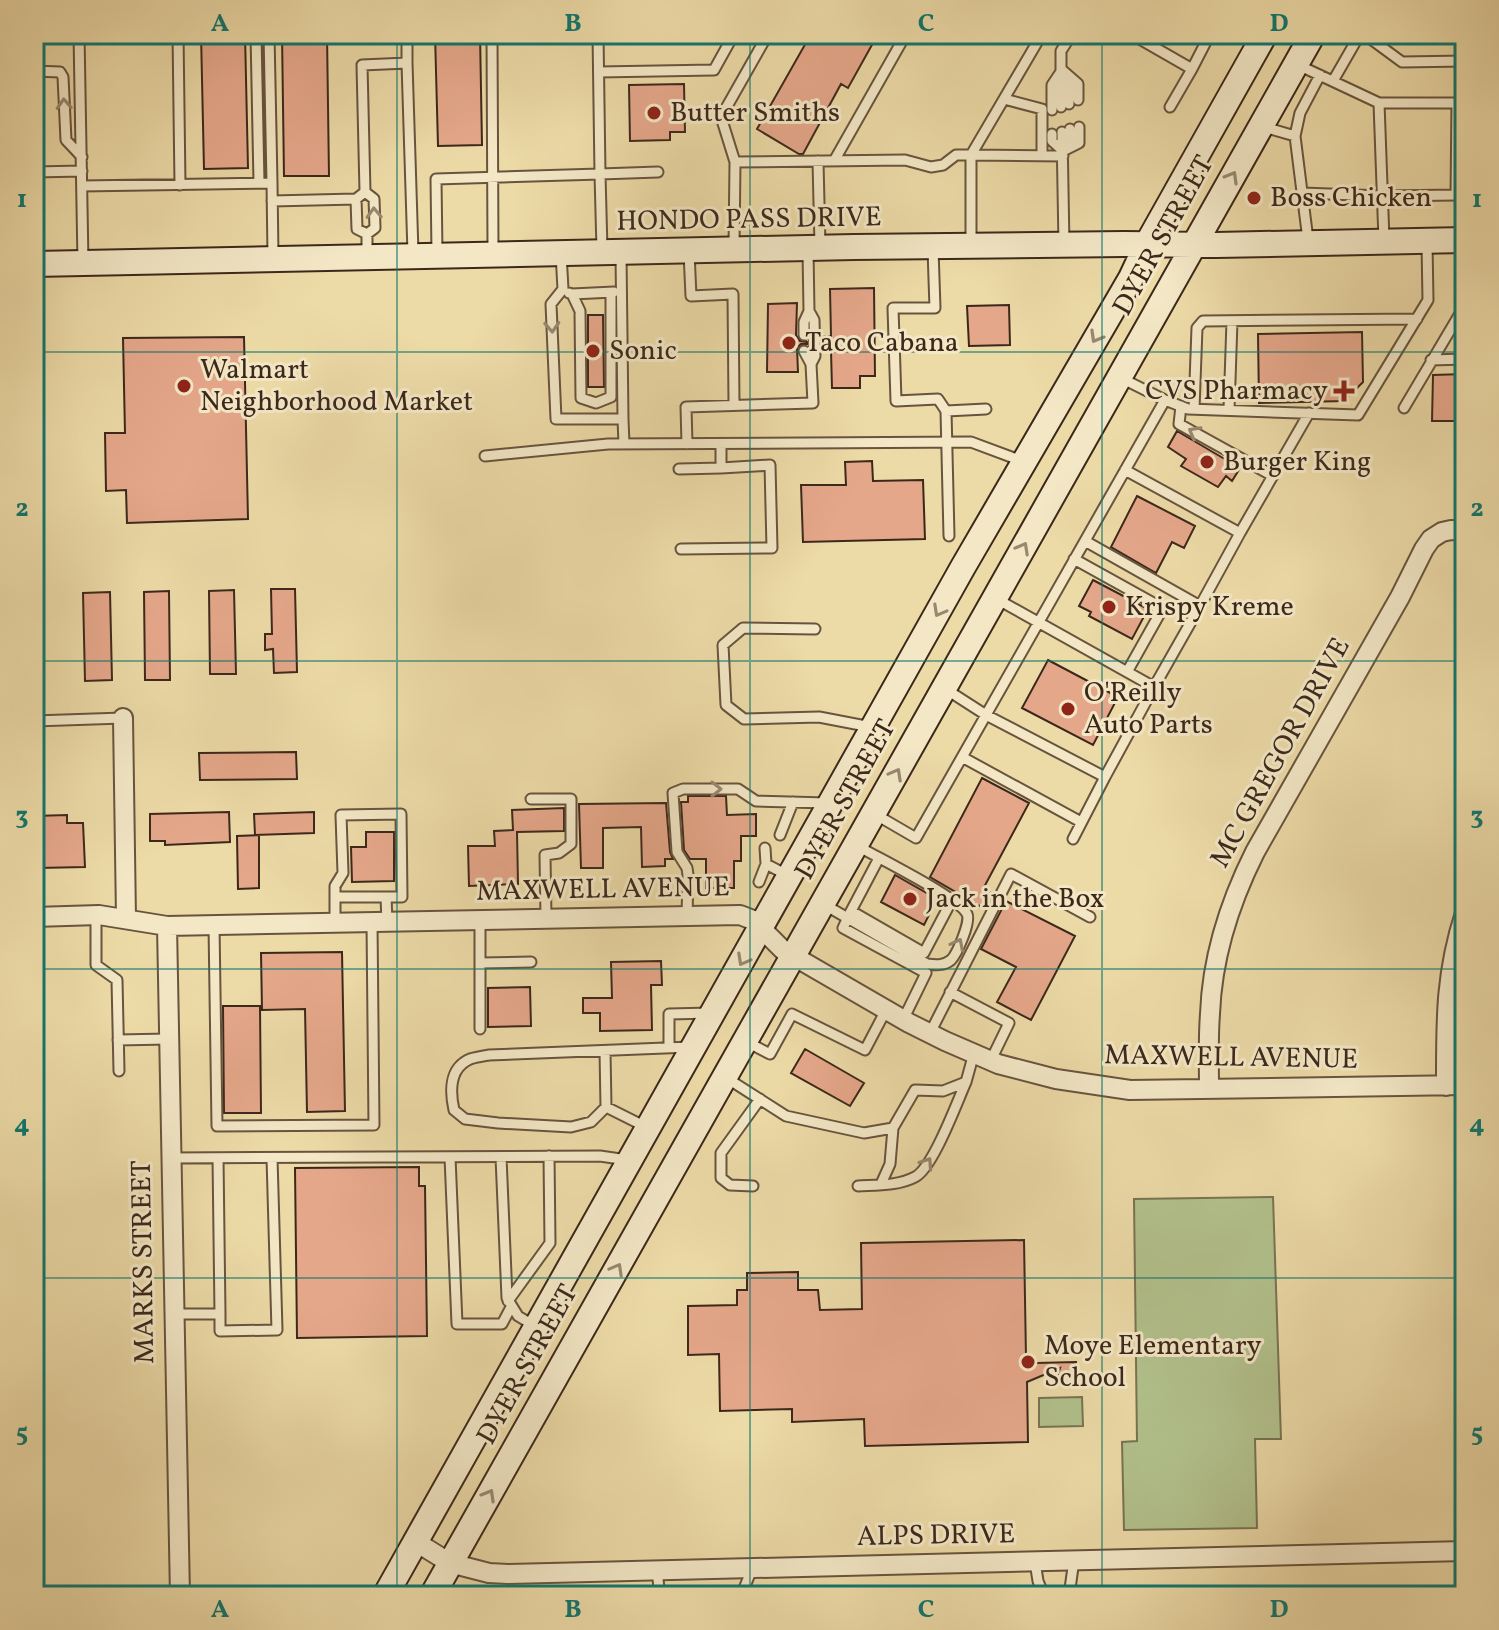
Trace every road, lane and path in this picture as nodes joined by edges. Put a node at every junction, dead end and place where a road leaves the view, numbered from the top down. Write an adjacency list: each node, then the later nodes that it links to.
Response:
1 (79, 34): 36 (lane)
2 (178, 34): 47 (lane)
3 (256, 34): 45 (lane)
4 (269, 34): 46 (lane)
5 (407, 34): 19 (lane)
6 (492, 34): 44 (lane)
7 (598, 34): 24 (lane)
8 (734, 34): 24 (lane)
9 (768, 34): 39 (lane)
10 (906, 34): 38 (lane)
11 (1042, 34): 27 (lane)
12 (1072, 34): 22 (lane)
13 (1131, 34): 21 (lane)
14 (1210, 34): 21 (lane)
15 (1313, 34): 20 (main road, DYER STREET)
16 (1362, 34): 18 (lane); 26 (lane)
17 (1258, 38): 20 (main road); 58 (main road, DYER STREET)
18 (1465, 61)
19 (407, 63): 51 (lane); 70 (lane)
20 (1296, 64): 25 (lane); 31 (main road, DYER STREET)
21 (1192, 69): 30 (lane)
22 (1062, 70): 22 (lane)
23 (34, 71): 36 (lane, one-way to 23)
24 (599, 72): 43 (lane)
25 (1320, 75): 26 (lane); 32 (lane)
26 (1333, 81): 28 (lane)
27 (1004, 99): 34 (lane); 35 (lane)
28 (1379, 103): 29 (lane); 52 (lane)
29 (1461, 103): 50 (lane)
30 (1170, 107)
31 (1261, 126): 32 (lane); 60 (main road, DYER STREET, one-way to 31)
32 (1295, 136): 49 (lane)
33 (1063, 153): 33 (lane); 35 (lane); 59 (lane)
34 (971, 155): 35 (lane); 38 (lane); 63 (lane)
35 (1042, 156)
36 (82, 157): 40 (lane)
37 (818, 161): 38 (lane); 39 (lane); 64 (lane)
38 (834, 161)
39 (735, 162): 65 (lane)
40 (82, 171): 41 (lane); 48 (lane)
41 (34, 172)
42 (658, 172): 43 (lane)
43 (600, 174): 44 (lane); 67 (lane)
44 (494, 176): 69 (lane); 70 (lane)
45 (259, 183): 46 (lane); 47 (lane)
46 (272, 183): 53 (lane)
47 (180, 185): 48 (lane)
48 (82, 186): 72 (lane)
49 (1302, 193): 52 (lane); 57 (lane)
50 (1461, 195): 52 (lane)
51 (360, 196): 53 (lane); 61 (lane); 61 (lane, one-way to 51)
52 (1383, 196): 56 (lane)
53 (272, 201): 71 (lane)
54 (1465, 240): 55 (main road, HONDO PASS DRIVE)
55 (1427, 241): 56 (main road, HONDO PASS DRIVE); 79 (lane)
56 (1384, 242): 57 (main road, HONDO PASS DRIVE)
57 (1309, 243): 60 (main road, HONDO PASS DRIVE)
58 (1147, 244): 59 (main road, HONDO PASS DRIVE); 60 (main road, HONDO PASS DRIVE); 102 (main road, DYER STREET, one-way to 102)
59 (1064, 245): 63 (main road, HONDO PASS DRIVE)
60 (1193, 245): 86 (main road, DYER STREET)
61 (367, 246): 70 (main road, HONDO PASS DRIVE); 71 (main road, HONDO PASS DRIVE)
62 (933, 246): 63 (main road, HONDO PASS DRIVE); 64 (main road, HONDO PASS DRIVE); 94 (lane)
63 (971, 246)
64 (814, 248): 65 (main road, HONDO PASS DRIVE); 78 (lane)
65 (734, 250): 66 (main road, HONDO PASS DRIVE)
66 (689, 251): 67 (main road, HONDO PASS DRIVE); 88 (lane)
67 (612, 252): 68 (main road, HONDO PASS DRIVE); 74 (lane)
68 (561, 253): 69 (main road, HONDO PASS DRIVE); 75 (lane)
69 (493, 255): 70 (main road, HONDO PASS DRIVE)
70 (425, 256)
71 (273, 260): 72 (main road, HONDO PASS DRIVE)
72 (83, 263): 73 (main road, HONDO PASS DRIVE)
73 (34, 264)
74 (621, 289): 76 (lane); 96 (lane)
75 (567, 291): 76 (lane); 76 (lane); 96 (lane, one-way to 96)
76 (611, 294)
77 (1465, 305): 84 (lane)
78 (809, 311): 81 (lane); 85 (lane)
79 (1417, 319): 80 (lane); 95 (lane)
80 (1232, 321): 92 (lane); 93 (lane)
81 (804, 335)
82 (804, 351): 85 (lane)
83 (1465, 359): 84 (lane)
84 (1431, 360): 90 (lane)
85 (811, 364): 88 (lane)
86 (1119, 377): 87 (lane); 114 (main road, DYER STREET, one-way to 86)
87 (1165, 400): 89 (lane); 105 (lane)
88 (734, 405): 99 (lane)
89 (1181, 406): 92 (lane); 106 (lane, one-way to 89)
90 (1404, 408)
91 (986, 409): 94 (lane)
92 (1194, 409): 93 (lane)
93 (1229, 410): 95 (lane)
94 (946, 411): 97 (lane)
95 (1309, 413): 106 (lane)
96 (623, 419): 98 (lane)
97 (947, 442): 100 (lane); 102 (lane); 109 (lane)
98 (624, 444): 99 (lane); 101 (lane)
99 (687, 444): 100 (lane)
100 (721, 444): 103 (lane)
101 (485, 456)
102 (1023, 462): 113 (main road, DYER STREET)
103 (721, 468): 104 (lane); 111 (lane)
104 (679, 469)
105 (1125, 470): 108 (lane); 110 (lane)
106 (1273, 476): 108 (lane)
107 (1465, 531): 179 (street, MC GREGOR DRIVE)
108 (1240, 533): 115 (lane)
109 (949, 536)
110 (1085, 541): 112 (lane); 115 (lane)
111 (681, 549)
112 (1074, 559): 116 (lane); 118 (lane)
113 (963, 567): 114 (main road); 124 (main road, DYER STREET, one-way to 124)
114 (997, 594): 116 (lane); 120 (main road, DYER STREET)
115 (1200, 606): 119 (lane)
116 (1039, 622): 118 (lane); 121 (lane)
117 (815, 629): 124 (lane)
118 (1127, 672): 119 (lane)
119 (1154, 687): 126 (lane)
120 (944, 688): 121 (lane); 130 (main road, DYER STREET, one-way to 120)
121 (986, 715): 125 (lane); 126 (lane)
122 (123, 718): 123 (lane); 150 (street)
123 (34, 721)
124 (874, 728): 129 (main road, DYER STREET)
125 (962, 757): 130 (lane); 131 (lane)
126 (1105, 777): 131 (lane)
127 (531, 799): 151 (lane)
128 (793, 802): 129 (lane); 132 (lane); 147 (lane, one-way to 128)
129 (831, 803): 138 (main road, DYER STREET)
130 (873, 813): 134 (main road, DYER STREET)
131 (1081, 822): 133 (lane)
132 (780, 835)
133 (1073, 839)
134 (856, 845): 136 (lane); 143 (main road, DYER STREET)
135 (765, 848): 137 (lane)
136 (879, 858): 142 (lane); 146 (lane)
137 (766, 864): 138 (lane); 139 (lane)
138 (790, 876): 157 (main road, DYER STREET)
139 (759, 882)
140 (335, 897): 141 (lane); 141 (lane); 154 (lane)
141 (386, 897): 153 (lane)
142 (952, 900): 146 (lane); 146 (lane, one-way to 142)
143 (823, 903): 146 (lane); 158 (main road, DYER STREET)
144 (1465, 913): 178 (street)
145 (96, 915): 148 (street, MAXWELL AVENUE); 150 (street, MAXWELL AVENUE); 170 (lane)
146 (849, 915): 166 (lane)
147 (687, 916): 151 (street, MAXWELL AVENUE); 157 (street, MAXWELL AVENUE)
148 (34, 917)
149 (1090, 917): 161 (lane)
150 (126, 918): 156 (street, MAXWELL AVENUE)
151 (546, 918): 152 (street, MAXWELL AVENUE)
152 (480, 920): 153 (street, MAXWELL AVENUE); 160 (lane)
153 (380, 922): 154 (street, MAXWELL AVENUE); 155 (lane)
154 (335, 923): 155 (street, MAXWELL AVENUE)
155 (214, 925): 156 (street, MAXWELL AVENUE)
156 (167, 926): 169 (street, MARKS STREET)
157 (762, 927): 158 (street, MAXWELL AVENUE); 164 (main road, DYER STREET, one-way to 164)
158 (793, 956): 162 (main road, DYER STREET); 163 (street, MAXWELL AVENUE)
159 (531, 962): 160 (lane)
160 (480, 963): 167 (lane)
161 (950, 992): 168 (lane); 174 (lane)
162 (768, 1001): 165 (lane); 171 (main road, DYER STREET)
163 (886, 1010): 165 (lane); 166 (street, MAXWELL AVENUE)
164 (713, 1013): 172 (main road, DYER STREET); 172 (lane)
165 (792, 1014): 171 (lane)
166 (903, 1020): 168 (street, MAXWELL AVENUE)
167 (480, 1029)
168 (930, 1033): 174 (street, MAXWELL AVENUE)
169 (168, 1039): 170 (lane); 187 (street, MARKS STREET)
170 (118, 1040): 175 (lane)
171 (745, 1041): 176 (main road, DYER STREET)
172 (681, 1048): 173 (lane); 182 (main road, DYER STREET)
173 (605, 1051): 181 (lane); 181 (lane)
174 (982, 1057): 177 (lane); 179 (street, MAXWELL AVENUE)
175 (119, 1071)
176 (725, 1077): 180 (lane); 198 (main road, DYER STREET, one-way to 176)
177 (966, 1082): 183 (lane); 191 (lane, one-way to 177)
178 (1456, 1085): 179 (street, MAXWELL AVENUE)
179 (1209, 1089)
180 (760, 1099): 183 (lane); 192 (lane)
181 (606, 1107): 182 (lane)
182 (648, 1128): 190 (main road, DYER STREET)
183 (893, 1128): 191 (lane)
184 (549, 1156): 186 (lane); 190 (lane); 194 (lane)
185 (450, 1157): 186 (lane); 189 (lane); 194 (lane)
186 (501, 1157): 194 (lane)
187 (170, 1158): 188 (lane); 195 (street, MARKS STREET)
188 (218, 1158): 189 (lane); 196 (lane)
189 (272, 1158): 196 (lane)
190 (630, 1160): 197 (main road, DYER STREET)
191 (881, 1184): 193 (lane)
192 (753, 1186)
193 (858, 1186)
194 (510, 1304): 197 (lane)
195 (174, 1314): 196 (lane); 206 (street, MARKS STREET)
196 (220, 1314)
197 (533, 1332): 198 (main road); 199 (main road, DYER STREET)
198 (567, 1358): 203 (main road, DYER STREET, one-way to 198)
199 (416, 1542): 203 (street, ALPS DRIVE); 207 (main road, DYER STREET)
200 (1465, 1551): 201 (street, ALPS DRIVE)
201 (1074, 1560): 202 (street, ALPS DRIVE); 212 (lane)
202 (1035, 1562): 204 (street, ALPS DRIVE); 211 (lane)
203 (450, 1563): 205 (street, ALPS DRIVE); 208 (main road, DYER STREET)
204 (752, 1569): 205 (street, ALPS DRIVE); 210 (lane)
205 (657, 1571): 209 (lane)
206 (180, 1596)
207 (385, 1596)
208 (432, 1596)
209 (660, 1596)
210 (741, 1596)
211 (1044, 1596)
212 (1069, 1596)

